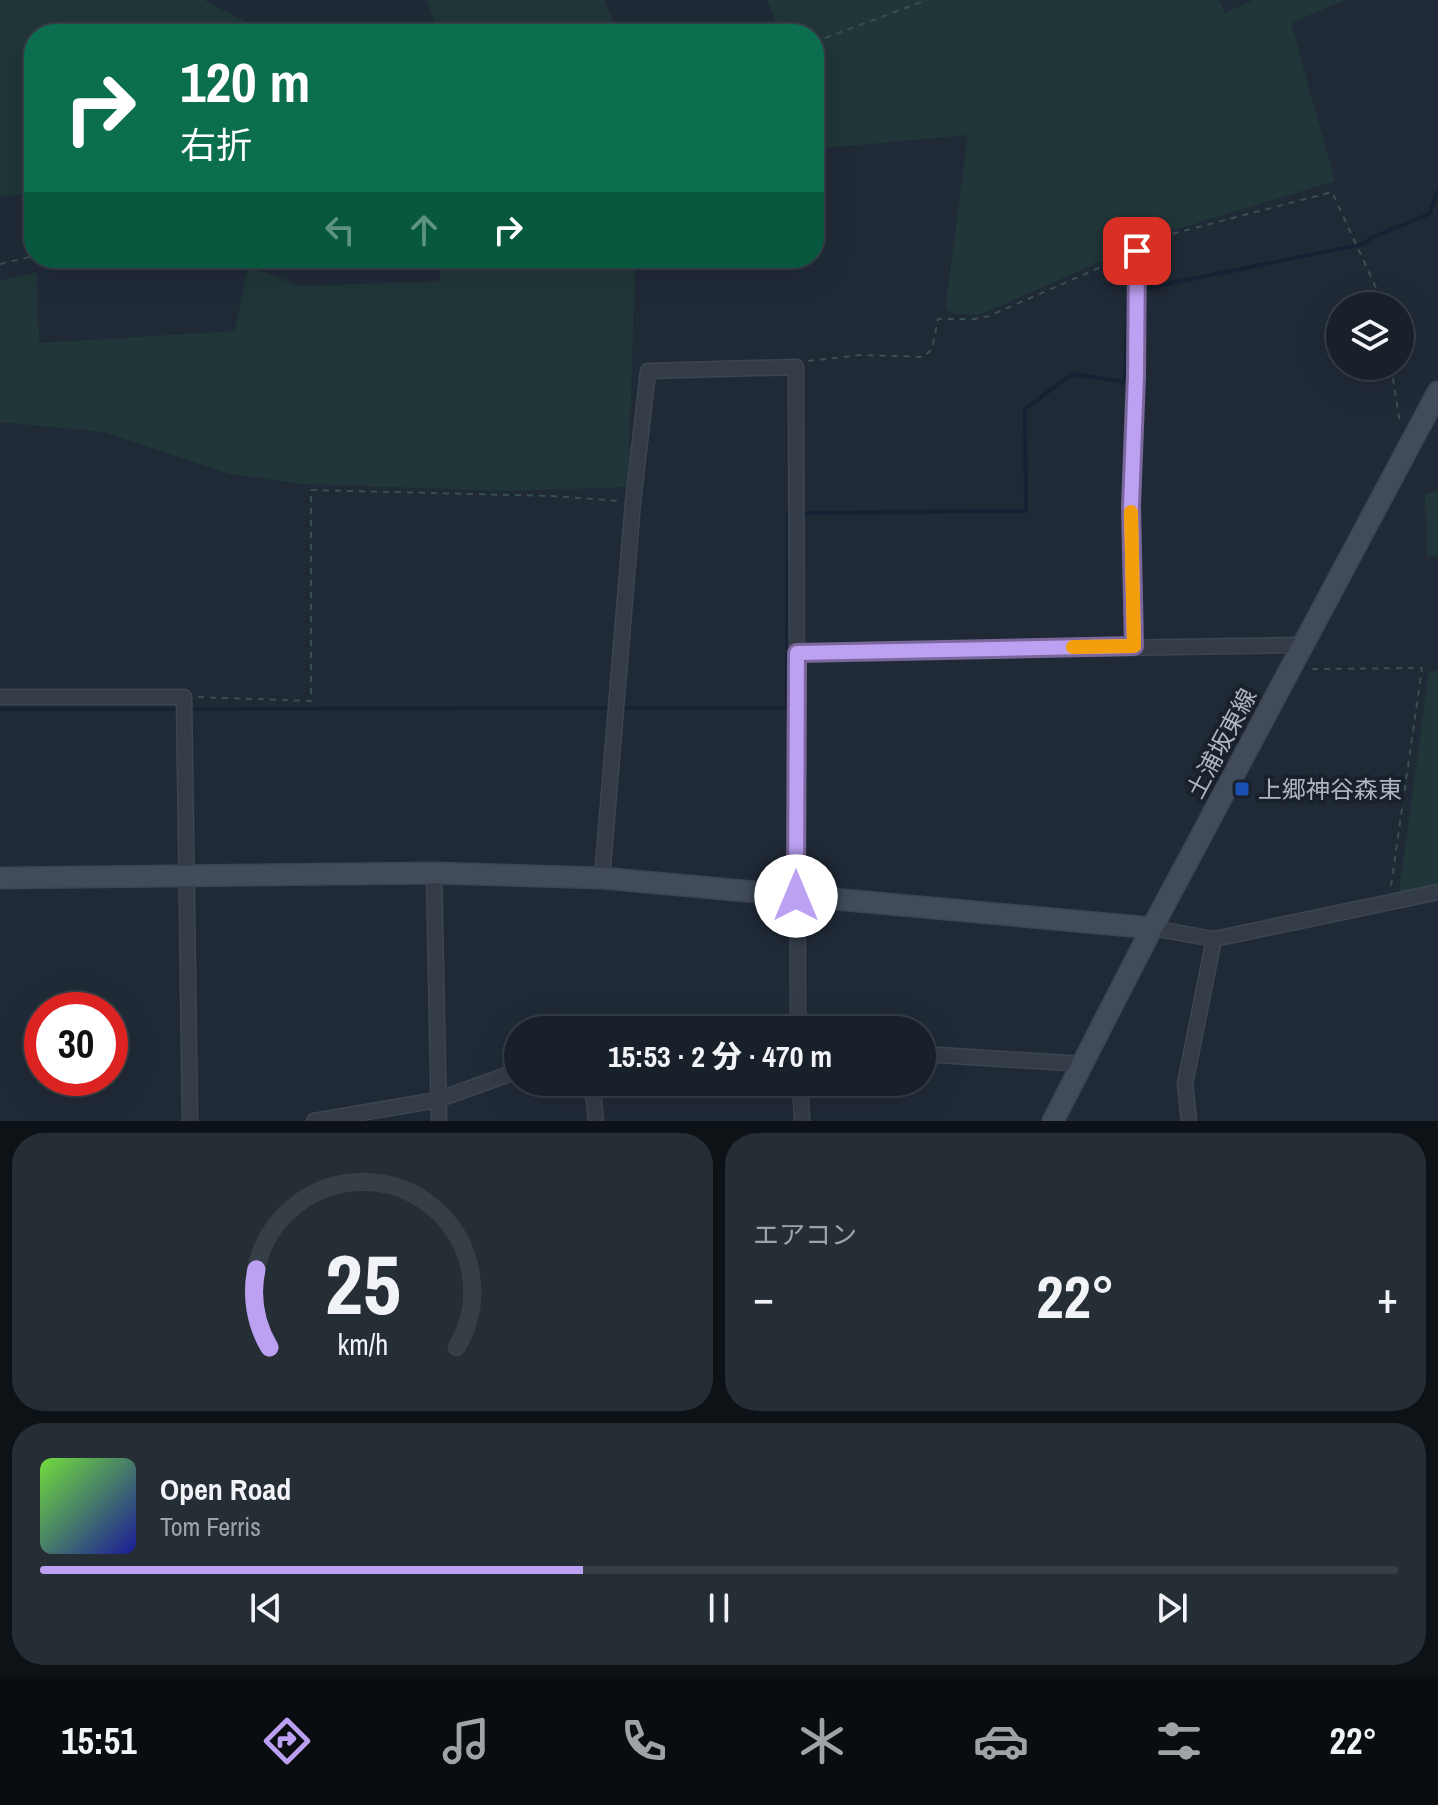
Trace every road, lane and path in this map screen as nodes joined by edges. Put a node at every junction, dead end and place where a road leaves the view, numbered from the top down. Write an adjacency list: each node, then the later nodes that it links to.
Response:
1 (927, 0): 2 (path)
2 (824, 38)
3 (1137, 251): 6 (path); 7 (path); 13 (street)
4 (24, 258): 5 (path)
5 (0, 264)
6 (1378, 292)
7 (796, 367): 11 (street); 14 (street)
8 (1393, 380): 10 (path)
9 (1438, 392): 10 (street, 土浦坂東線)
10 (1405, 456): 12 (street, 土浦坂東線)
11 (633, 502): 17 (path); 21 (street)
12 (1303, 645): 13 (street); 15 (street, 土浦坂東線)
13 (1134, 646): 14 (street)
14 (797, 653): 23 (street)
15 (1290, 669): 24 (path); 25 (street, 土浦坂東線)
16 (0, 697): 17 (street)
17 (184, 697): 19 (street)
18 (434, 873): 19 (street); 21 (street); 33 (street)
19 (188, 877): 20 (street); 34 (street)
20 (0, 878)
21 (602, 878): 23 (street)
22 (1438, 892): 24 (street)
23 (796, 896): 25 (street); 27 (street)
24 (1388, 902): 26 (street)
25 (1152, 928): 26 (street); 29 (street, 土浦坂東線)
26 (1214, 939): 40 (street)
27 (798, 1016)
28 (936, 1055): 29 (street)
29 (1084, 1064): 39 (street, 土浦坂東線)
30 (504, 1076): 33 (street)
31 (593, 1096): 37 (street)
32 (801, 1096): 38 (street)
33 (437, 1100): 35 (street); 36 (street)
34 (190, 1121)
35 (314, 1121)
36 (439, 1121)
37 (596, 1121)
38 (802, 1121)
39 (1053, 1121)
40 (1189, 1121)

